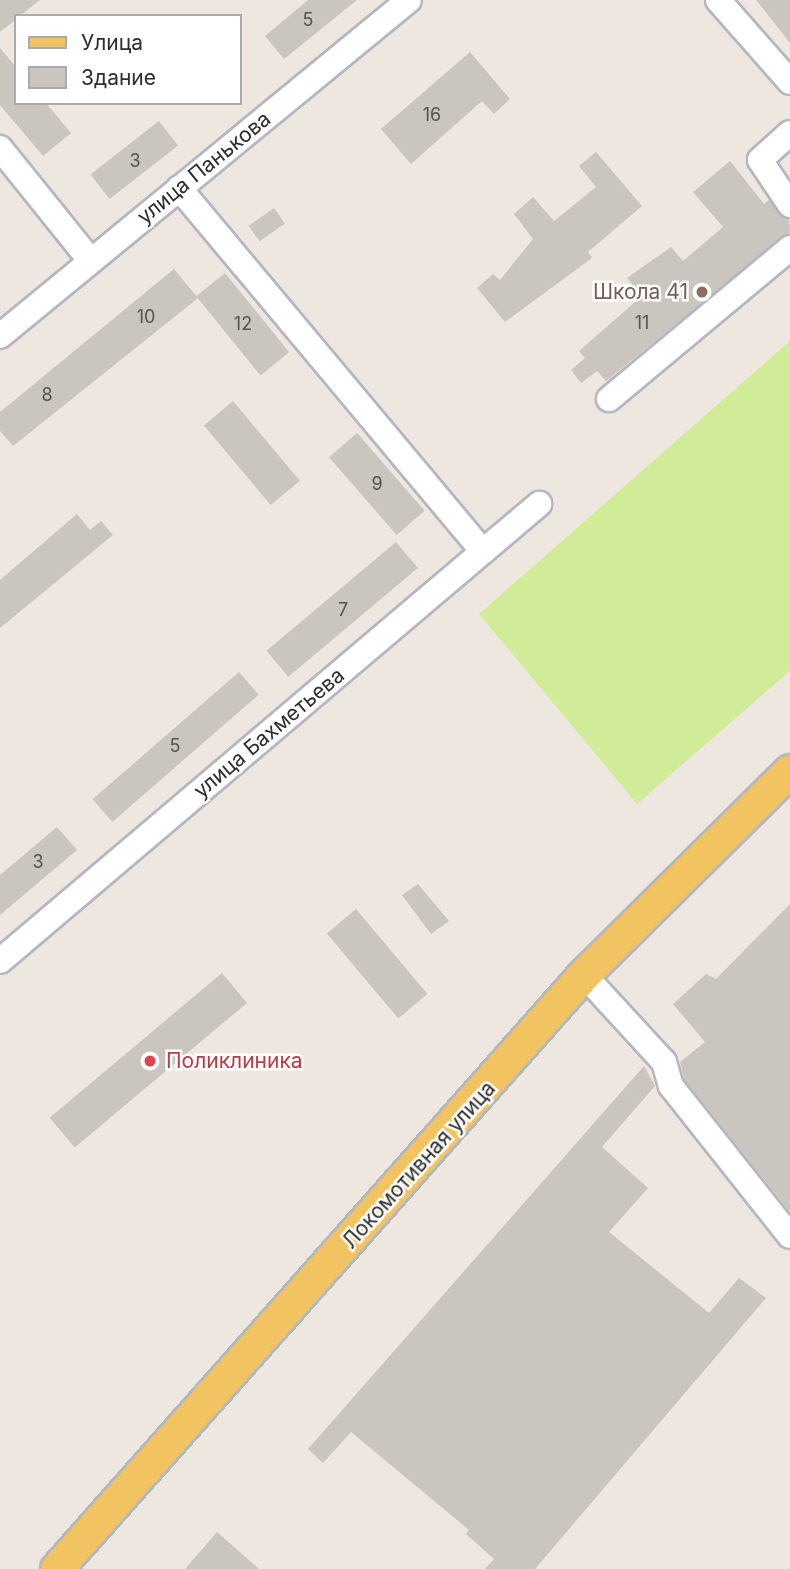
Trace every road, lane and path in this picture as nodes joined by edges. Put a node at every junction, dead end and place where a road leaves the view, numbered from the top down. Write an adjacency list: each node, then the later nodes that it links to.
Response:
1 (409, 0): 6 (street, улица Панькова)
2 (718, 0): 3 (street)
3 (790, 82)
4 (790, 133): 7 (street)
5 (0, 148): 9 (street)
6 (179, 188): 9 (street, улица Панькова); 13 (street)
7 (790, 205)
8 (790, 248): 11 (street)
9 (91, 261): 10 (street, улица Панькова)
10 (0, 336)
11 (609, 399)
12 (539, 504): 13 (street, улица Бахметьева)
13 (483, 552): 15 (street, улица Бахметьева)
14 (790, 771): 16 (main road, Локомотивная улица)
15 (0, 961)
16 (584, 975): 17 (street); 18 (main road, Локомотивная улица)
17 (790, 1236)
18 (57, 1569)

